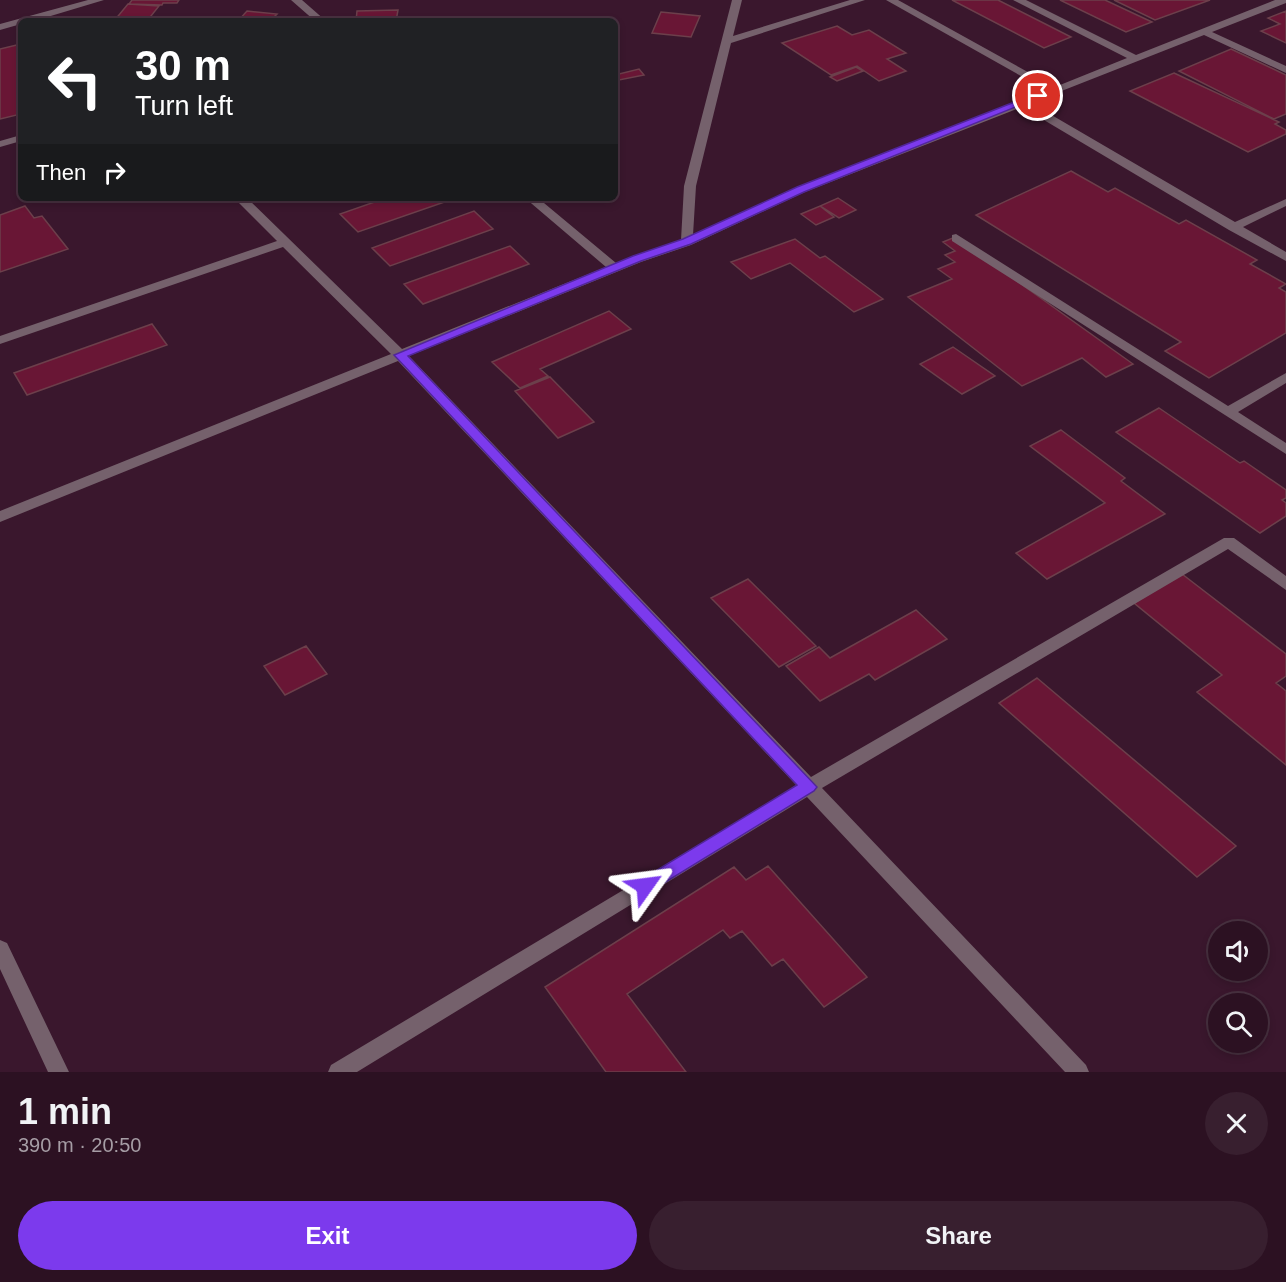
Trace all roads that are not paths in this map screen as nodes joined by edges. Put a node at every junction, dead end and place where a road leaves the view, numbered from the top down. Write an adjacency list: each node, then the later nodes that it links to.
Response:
1 (99, 0): 8 (lane)
2 (296, 0): 11 (lane)
3 (737, 0): 15 (lane)
4 (860, 0): 15 (lane)
5 (891, 0): 18 (lane)
6 (1018, 0): 16 (lane)
7 (1284, 0): 14 (lane)
8 (60, 11): 9 (lane); 10 (lane)
9 (33, 18)
10 (66, 18)
11 (317, 18)
12 (18, 22): 13 (lane)
13 (0, 27)
14 (1203, 31): 16 (lane); 17 (lane)
15 (727, 41): 28 (lane)
16 (1135, 58): 18 (lane)
17 (1286, 70)
18 (1053, 90): 19 (lane)
19 (1022, 102): 25 (lane); 28 (lane)
20 (18, 139): 21 (lane)
21 (0, 144)
22 (243, 201): 27 (lane)
23 (535, 201): 30 (lane)
24 (1286, 202): 25 (lane)
25 (1233, 227): 29 (lane)
26 (956, 237): 34 (lane)
27 (284, 242): 31 (lane); 32 (lane)
28 (687, 242): 30 (lane)
29 (1286, 257)
30 (614, 268): 32 (lane)
31 (0, 340)
32 (400, 355): 36 (lane); 38 (lane)
33 (1286, 377): 34 (lane)
34 (1229, 411): 35 (lane)
35 (1286, 448)
36 (0, 517)
37 (1286, 584): 38 (lane)
38 (809, 787): 41 (lane); 42 (lane)
39 (0, 949): 40 (lane)
40 (59, 1072)
41 (338, 1072)
42 (1079, 1072)

